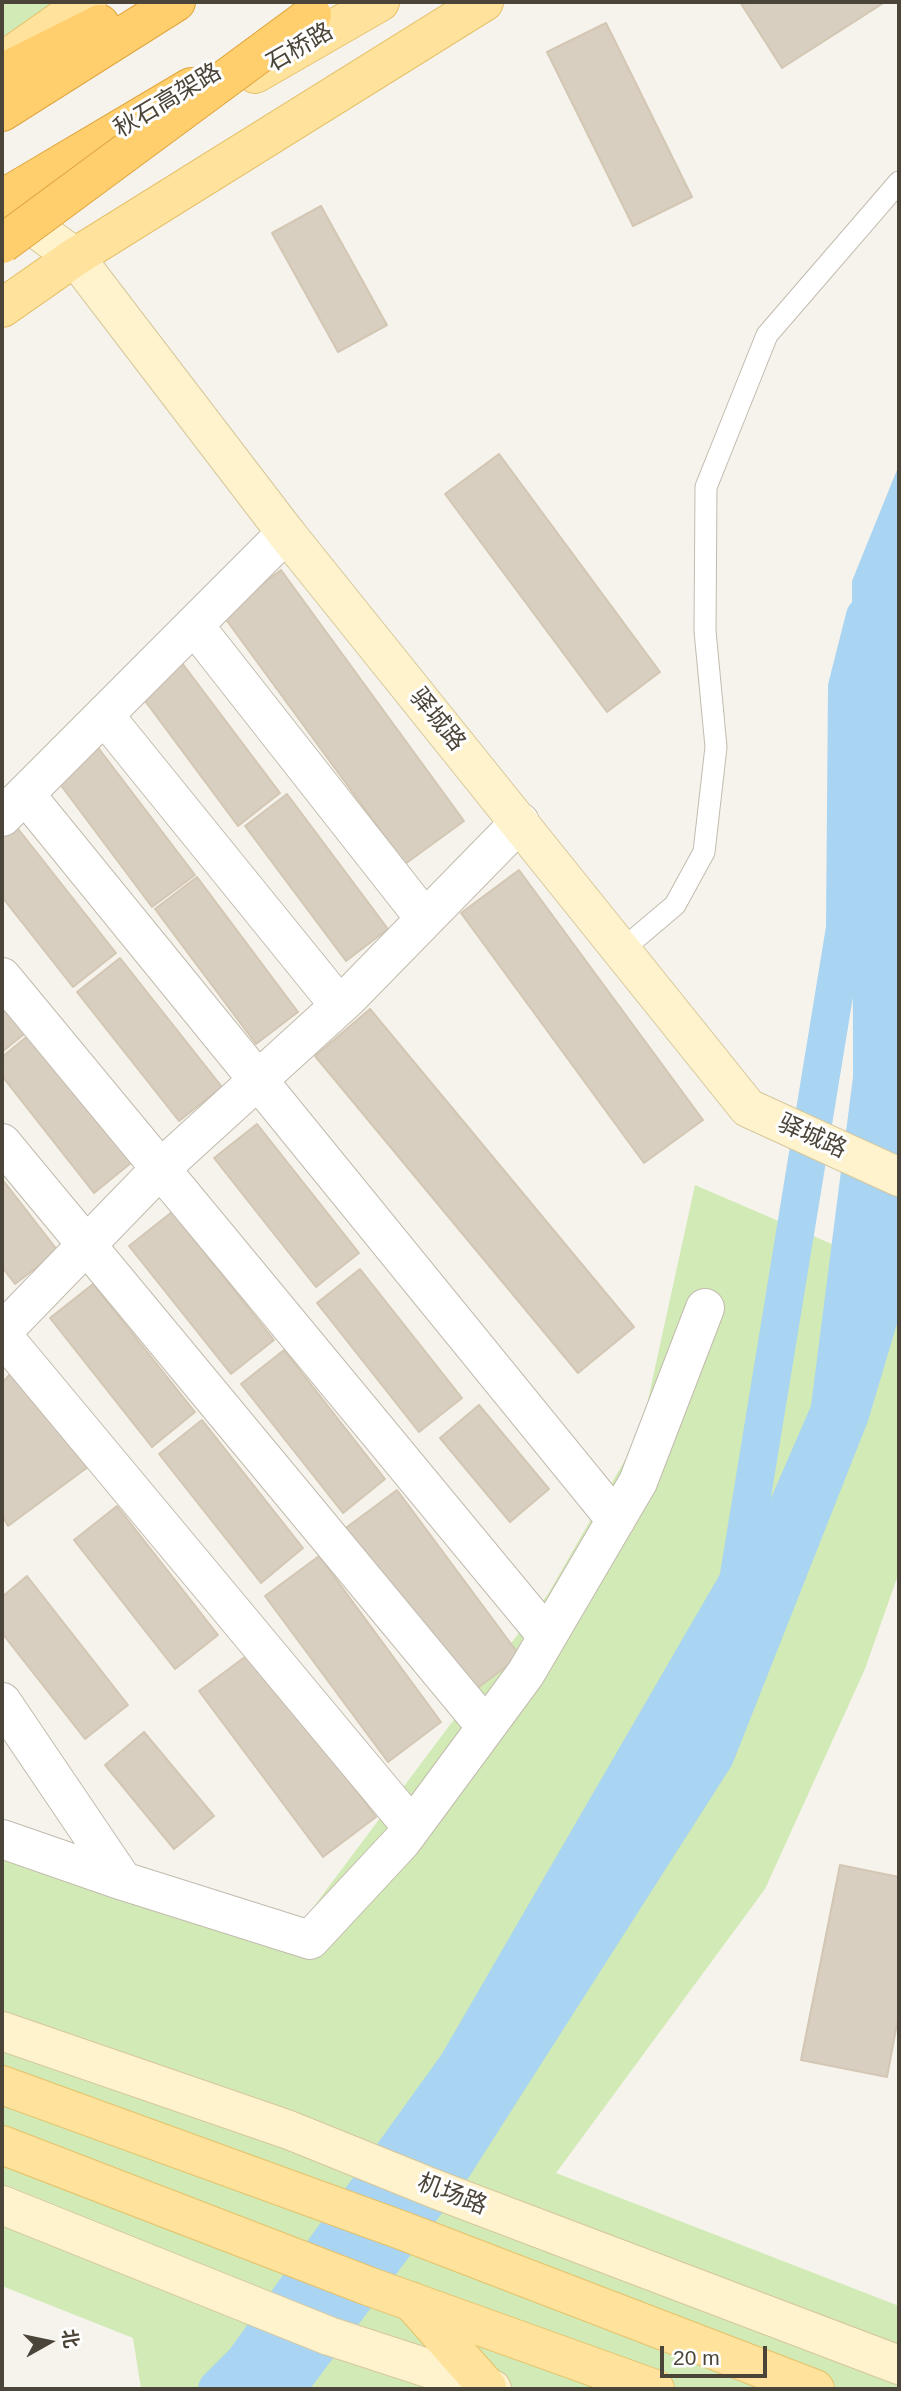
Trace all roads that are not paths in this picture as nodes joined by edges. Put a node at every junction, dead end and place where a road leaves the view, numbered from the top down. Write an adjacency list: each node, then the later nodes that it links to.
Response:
1 (87, 2): 7 (main road)
2 (146, 2): 8 (highway)
3 (176, 2): 9 (highway)
4 (380, 2): 11 (main road, 石桥路)
5 (484, 2): 12 (main road)
6 (323, 8): 11 (highway, bridge)
7 (2, 61)
8 (2, 73)
9 (2, 112)
10 (899, 182): 20 (lane)
11 (5, 219): 12 (main road, 驿城路)
12 (75, 257): 13 (main road); 14 (main road, 驿城路)
13 (2, 308)
14 (286, 533): 15 (street); 18 (main road, 驿城路)
15 (194, 625): 16 (street); 19 (street)
16 (104, 715): 17 (street); 22 (street)
17 (13, 806): 23 (street)
18 (520, 822): 19 (street); 20 (main road, 驿城路)
19 (425, 919): 22 (street)
20 (623, 949): 26 (main road, 驿城路)
21 (2, 977): 25 (street)
22 (339, 1005): 23 (street)
23 (257, 1080): 25 (street); 30 (street)
24 (2, 1143): 27 (street)
25 (159, 1170): 27 (street); 31 (street)
26 (899, 1177)
27 (85, 1246): 29 (street); 33 (street)
28 (705, 1308): 30 (street)
29 (2, 1334): 34 (street)
30 (616, 1520): 31 (street)
31 (547, 1636): 33 (street)
32 (2, 1702): 36 (street)
33 (486, 1727): 34 (street)
34 (412, 1828): 36 (street)
35 (2, 1839): 36 (street)
36 (123, 1881)
37 (2, 2031): 42 (main road, 机场路)
38 (2, 2085): 46 (main road)
39 (2, 2145): 41 (main road)
40 (2, 2205): 43 (main road)
41 (409, 2300): 44 (main road); 45 (main road)
42 (899, 2365)
43 (422, 2380): 44 (main road)
44 (488, 2389)
45 (655, 2389)
46 (815, 2389)

